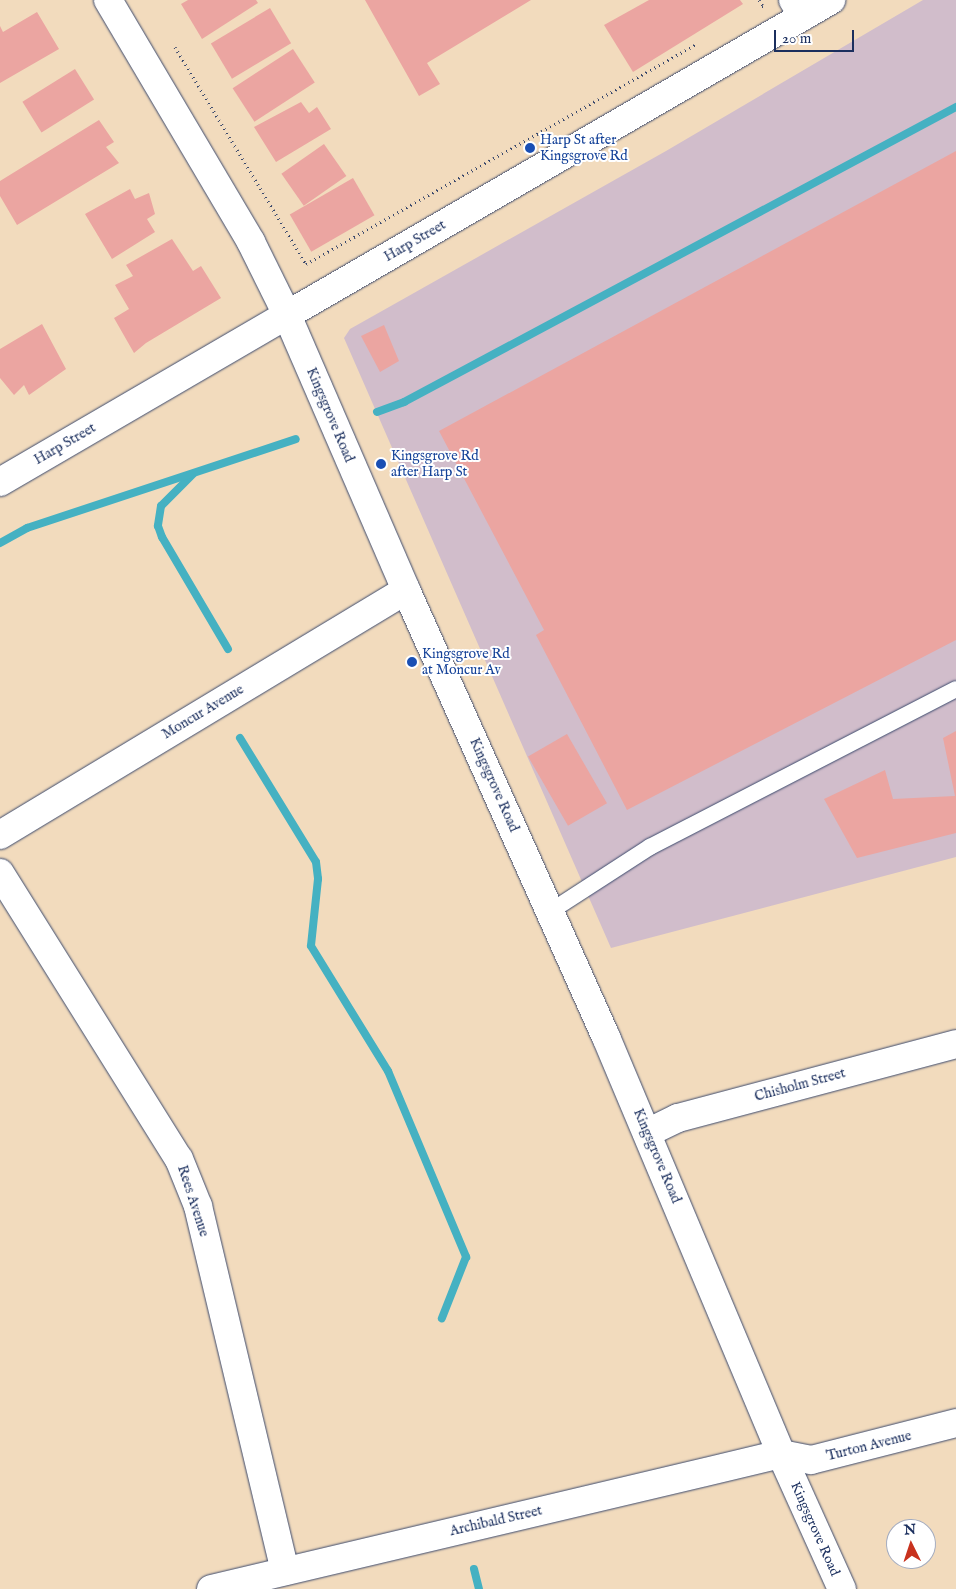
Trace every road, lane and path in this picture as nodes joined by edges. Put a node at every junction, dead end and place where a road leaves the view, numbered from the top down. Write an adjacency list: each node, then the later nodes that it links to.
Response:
1 (108, 0): 8 (street, Kingsgrove Road)
2 (759, 0): 5 (path)
3 (831, 0): 4 (street, Harp Street)
4 (798, 8): 8 (street, Harp Street)
5 (754, 11)
6 (702, 40): 7 (path)
7 (175, 47)
8 (287, 315): 9 (street, Harp Street); 10 (street, Kingsgrove Road)
9 (0, 482)
10 (406, 590): 12 (street, Moncur Avenue); 14 (street, Kingsgrove Road)
11 (956, 689): 14 (lane)
12 (0, 835)
13 (0, 873): 19 (street, Rees Avenue)
14 (551, 911): 16 (street, Kingsgrove Road)
15 (956, 1044): 16 (street, Chisholm Street)
16 (647, 1133): 18 (street, Kingsgrove Road)
17 (956, 1424): 18 (street, Turton Avenue)
18 (781, 1454): 19 (street, Archibald Street); 21 (street, Kingsgrove Road)
19 (285, 1572): 20 (street, Archibald Street)
20 (211, 1589)
21 (842, 1589)

